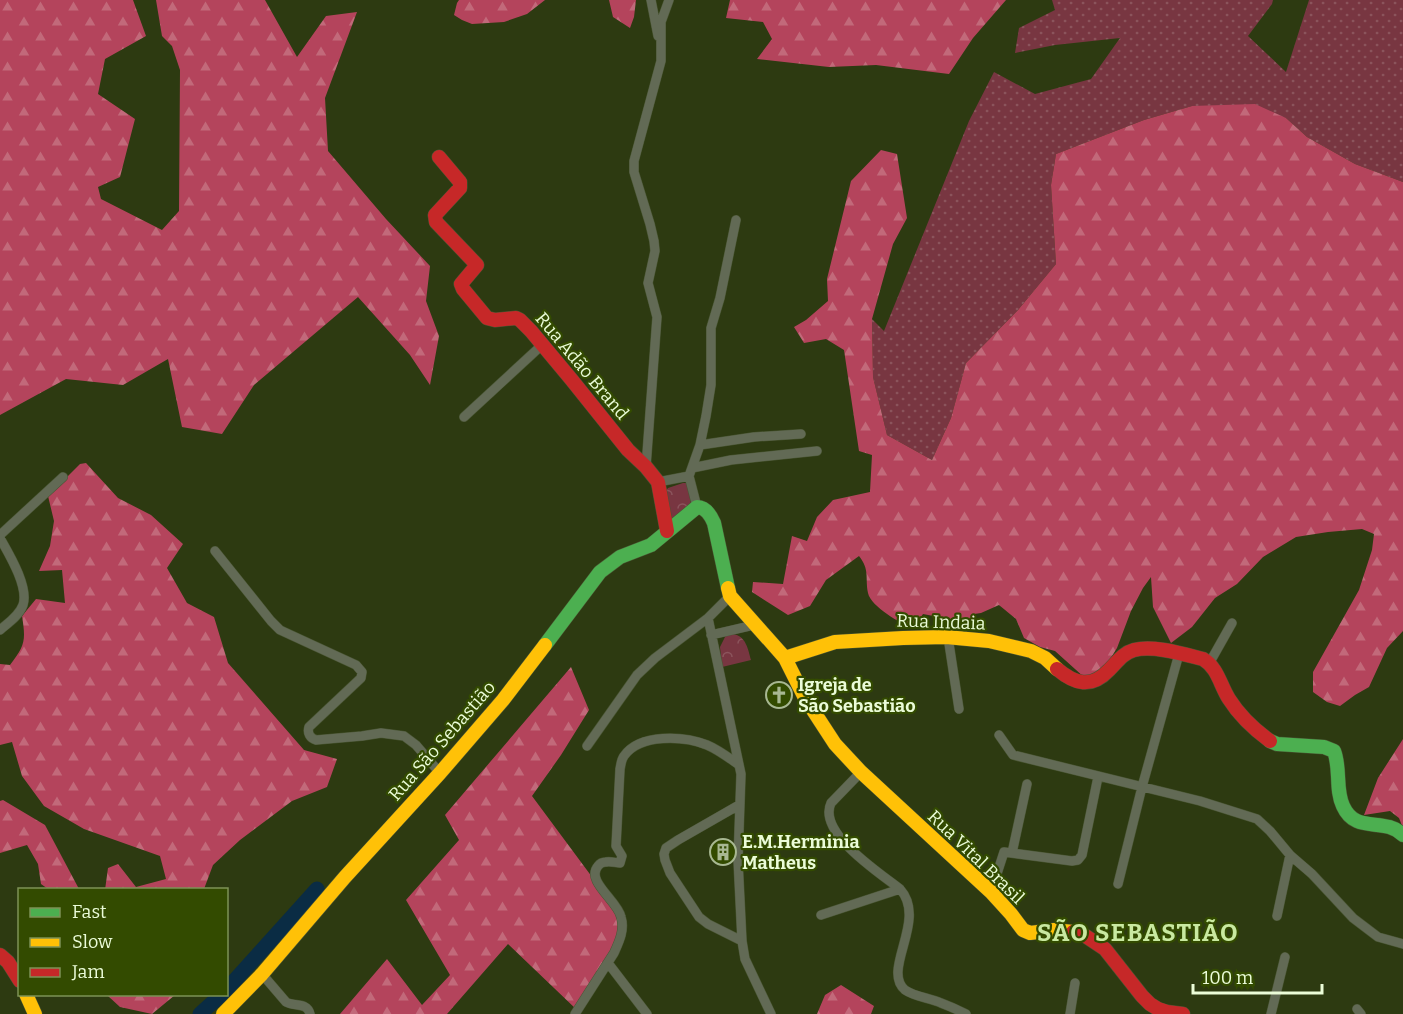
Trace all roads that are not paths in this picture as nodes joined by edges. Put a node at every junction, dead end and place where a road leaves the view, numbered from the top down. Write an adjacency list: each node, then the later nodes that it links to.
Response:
1 (651, 0): 3 (street)
2 (669, 0): 3 (street)
3 (661, 46): 11 (street)
4 (439, 157): 6 (street, Rua Adão Brand)
5 (736, 220): 9 (street)
6 (542, 345): 7 (street); 11 (street, Rua Adão Brand)
7 (464, 417)
8 (801, 434): 9 (street)
9 (700, 445): 12 (street)
10 (817, 451): 12 (street)
11 (646, 467): 14 (street, Rua Adão Brand)
12 (691, 472): 14 (street); 15 (street)
13 (63, 477): 17 (street)
14 (658, 482): 16 (street)
15 (696, 507): 16 (street, Rua São Sebastião); 19 (street)
16 (667, 531): 34 (street, Rua São Sebastião)
17 (0, 537): 23 (street)
18 (215, 551): 34 (street)
19 (730, 596): 20 (street); 22 (street, Rua Vital Brasil)
20 (708, 618): 24 (street); 31 (street)
21 (1232, 623): 28 (street)
22 (754, 625): 24 (street); 27 (street, Rua Vital Brasil)
23 (0, 630)
24 (711, 635): 32 (street)
25 (948, 637): 26 (street, Rua Indaia); 27 (street, Rua Indaia); 29 (street)
26 (1179, 654): 28 (street, Rua Indaia); 37 (street)
27 (785, 658): 33 (street, Rua Vital Brasil)
28 (1210, 662): 39 (street)
29 (959, 709)
30 (999, 735): 35 (street)
31 (587, 746)
32 (739, 765): 38 (street); 51 (street)
33 (861, 772): 43 (street); 44 (street, Rua Vital Brasil)
34 (440, 773): 52 (street, Rua São Sebastião)
35 (1098, 777): 37 (street); 40 (street)
36 (1027, 784): 40 (street)
37 (1142, 787): 41 (street); 42 (street)
38 (739, 805): 47 (street); 47 (street)
39 (1403, 835)
40 (1008, 852): 44 (street)
41 (1290, 855): 46 (street); 48 (street)
42 (1118, 884)
43 (900, 889): 45 (street); 62 (street)
44 (992, 892): 64 (street, Rua Vital Brasil)
45 (821, 915)
46 (1277, 916)
47 (741, 941): 61 (street)
48 (1403, 944)
49 (0, 955): 53 (street)
50 (1285, 957): 65 (street)
51 (608, 963): 59 (street); 60 (street)
52 (261, 974): 57 (street, Rua São Sebastião); 58 (street)
53 (18, 978)
54 (1075, 983): 63 (street)
55 (27, 996): 56 (street)
56 (35, 1014)
57 (223, 1014)
58 (310, 1014)
59 (575, 1014)
60 (647, 1014)
61 (771, 1014)
62 (966, 1014)
63 (1070, 1014)
64 (1183, 1014)
65 (1271, 1014)

